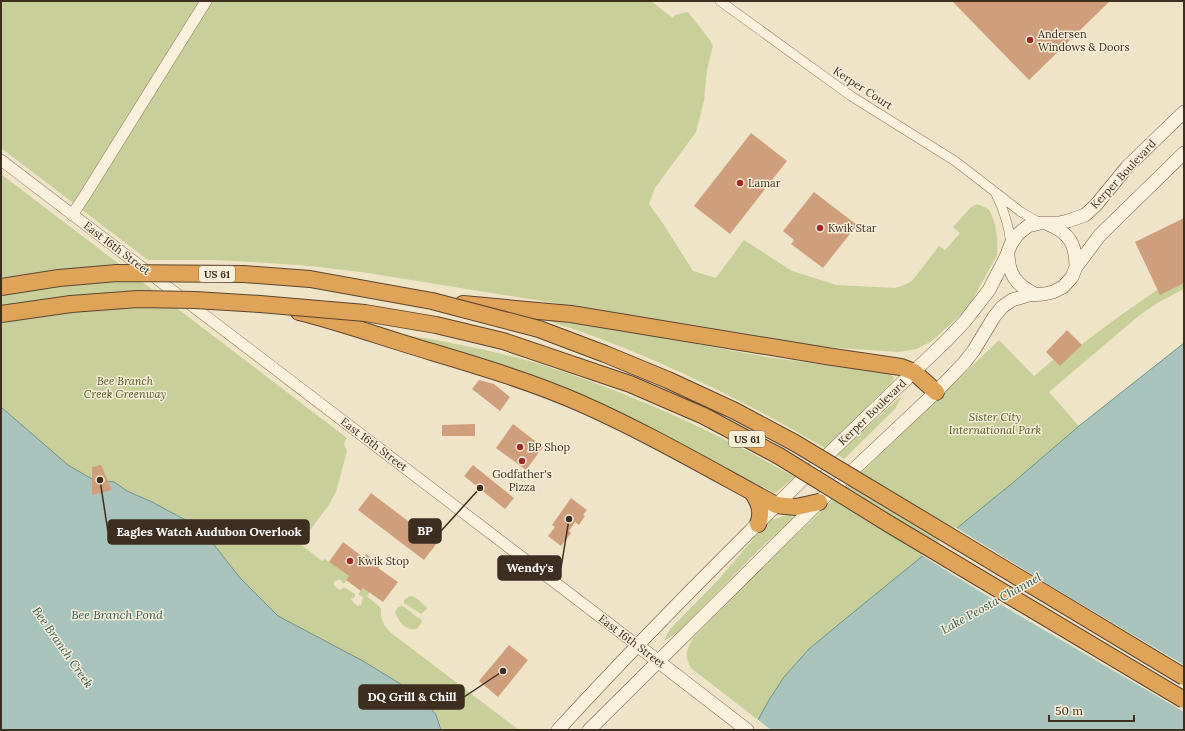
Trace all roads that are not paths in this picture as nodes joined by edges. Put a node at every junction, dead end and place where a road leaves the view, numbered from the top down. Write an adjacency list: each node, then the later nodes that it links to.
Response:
1 (206, 1): 7 (street)
2 (720, 1): 6 (street, Kerper Court)
3 (1184, 112): 8 (main road, Kerper Boulevard)
4 (1184, 153): 10 (main road)
5 (1, 160): 7 (street, East 16th Street)
6 (994, 191): 8 (street, Kerper Court); 9 (street)
7 (72, 215): 22 (street, East 16th Street)
8 (1044, 223): 9 (main road, Kerper Boulevard); 10 (main road)
9 (1009, 248): 12 (main road); 16 (main road, Kerper Boulevard)
10 (1076, 267): 12 (main road)
11 (1, 287): 13 (highway, US 61, bridge)
12 (1035, 294): 17 (main road)
13 (432, 301): 16 (highway, bridge); 24 (highway, US 61, bridge)
14 (260, 304): 15 (highway, US 61, bridge); 18 (highway, bridge); 25 (highway, US 61, bridge)
15 (1, 314)
16 (914, 372): 17 (highway); 20 (main road, Kerper Boulevard)
17 (936, 392): 19 (main road)
18 (752, 492): 20 (highway); 21 (highway)
19 (819, 502): 20 (highway); 23 (main road)
20 (776, 505): 21 (main road, Kerper Boulevard)
21 (758, 524): 22 (main road, Kerper Boulevard)
22 (637, 645): 23 (main road, East 16th Street); 26 (main road, Kerper Boulevard)
23 (658, 661): 27 (main road); 28 (main road, East 16th Street)
24 (1184, 677)
25 (1184, 700)
26 (558, 730)
27 (589, 730)
28 (747, 730)

